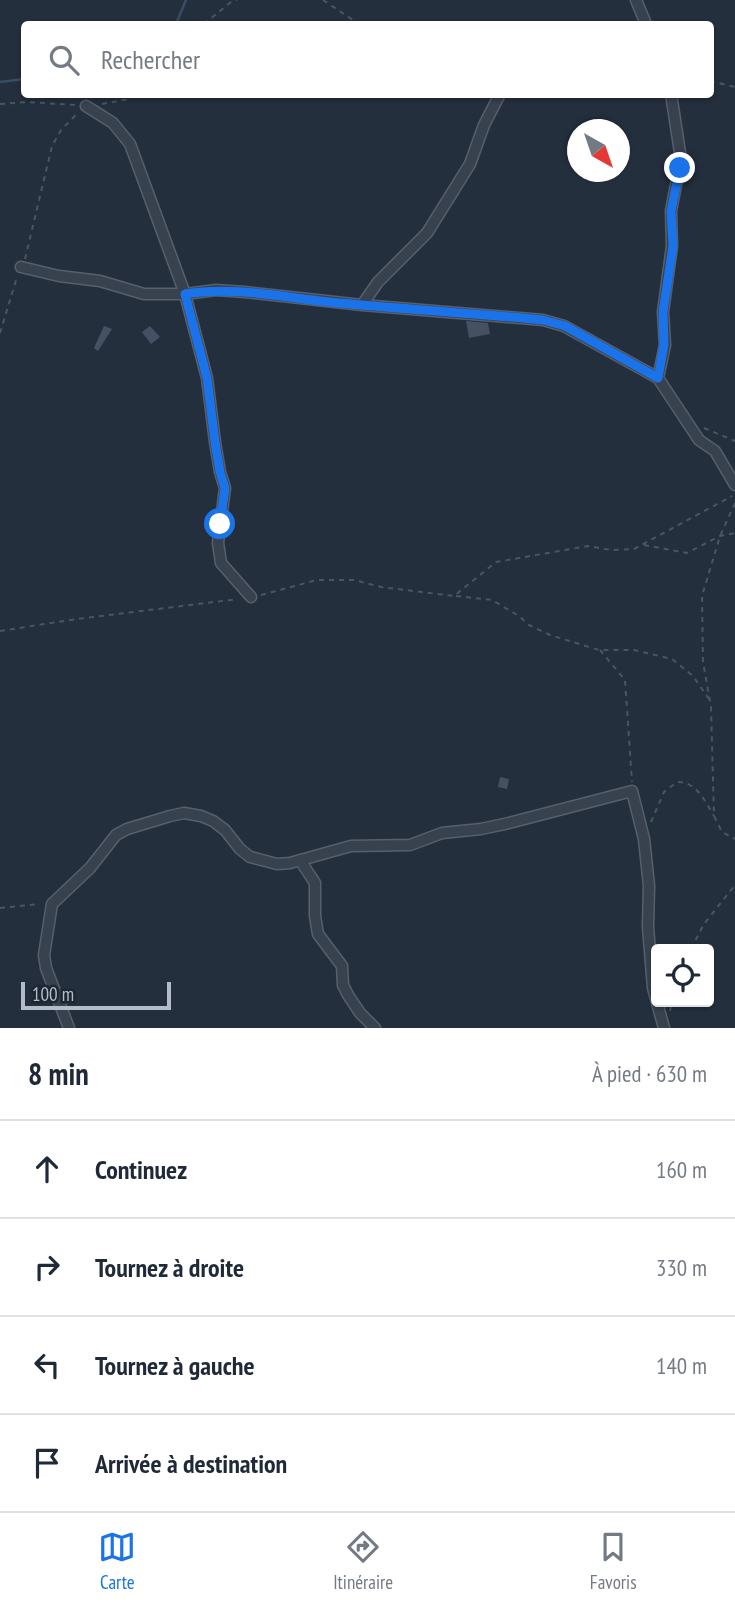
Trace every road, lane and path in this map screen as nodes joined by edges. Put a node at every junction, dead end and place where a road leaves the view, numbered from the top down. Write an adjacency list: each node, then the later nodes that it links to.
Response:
1 (237, 0): 4 (path)
2 (323, 0): 5 (path)
3 (636, 0): 6 (street)
4 (208, 21)
5 (354, 21)
6 (645, 21)
7 (714, 83): 8 (path)
8 (735, 87)
9 (131, 98): 13 (path)
10 (498, 98): 16 (street)
11 (672, 98): 18 (street)
12 (0, 104): 13 (path)
13 (86, 106): 14 (path); 15 (street)
14 (21, 267): 15 (street); 17 (path)
15 (185, 294): 16 (street); 28 (street)
16 (362, 305): 18 (street)
17 (0, 332)
18 (658, 378): 19 (street)
19 (684, 419): 20 (path); 21 (street)
20 (735, 441)
21 (735, 485)
22 (735, 495): 26 (path)
23 (735, 503): 25 (path)
24 (735, 533): 25 (path)
25 (720, 536): 26 (path); 31 (path)
26 (643, 545): 27 (path)
27 (454, 596): 28 (path); 30 (path)
28 (251, 597): 29 (path)
29 (0, 631)
30 (599, 650): 31 (path); 32 (path)
31 (711, 707): 33 (path)
32 (632, 791): 34 (street); 36 (street)
33 (715, 816): 34 (path); 35 (path)
34 (644, 839): 43 (street)
35 (735, 839)
36 (300, 860): 38 (street); 42 (street)
37 (735, 885): 40 (path)
38 (52, 904): 39 (path); 41 (street)
39 (0, 908)
40 (694, 944)
41 (69, 1028)
42 (375, 1028)
43 (664, 1028)

